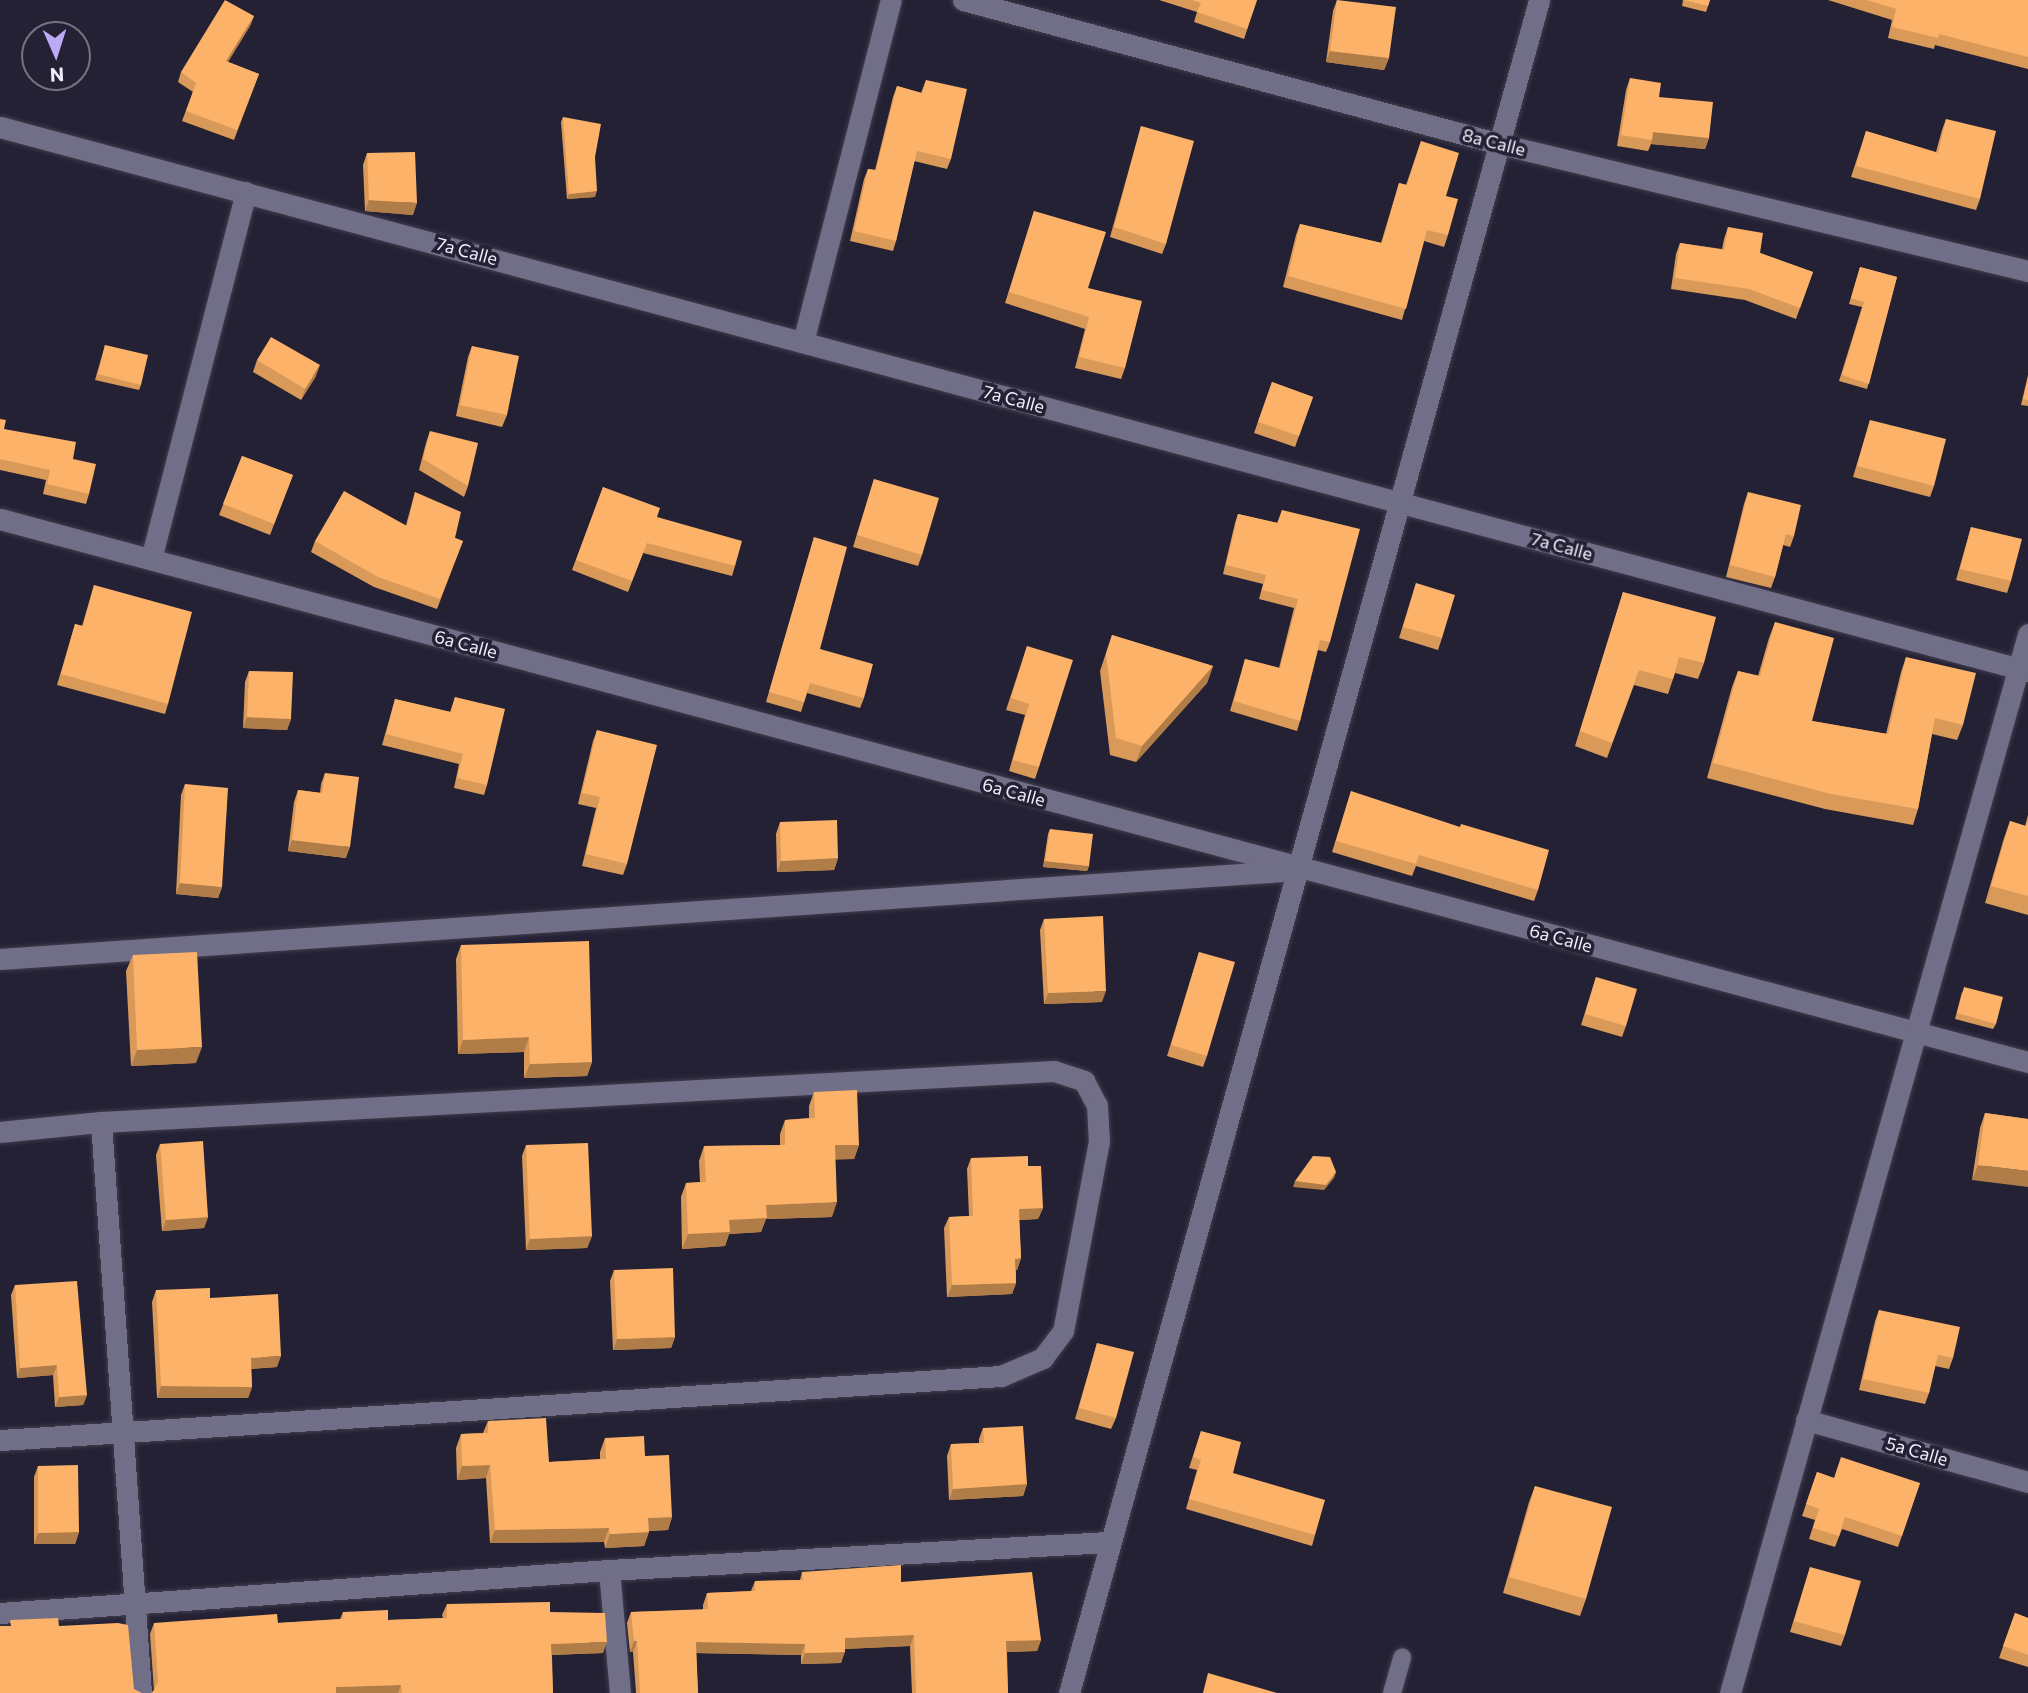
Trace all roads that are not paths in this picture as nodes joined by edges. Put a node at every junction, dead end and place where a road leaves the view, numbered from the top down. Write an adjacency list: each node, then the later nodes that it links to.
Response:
1 (891, 0): 8 (street)
2 (963, 0): 5 (street, 8a Calle)
3 (1539, 0): 5 (street)
4 (0, 127): 6 (street, 7a Calle)
5 (1500, 144): 7 (street, 8a Calle); 9 (street)
6 (246, 192): 8 (street, 7a Calle); 11 (street)
7 (2028, 271)
8 (803, 342): 9 (street, 7a Calle)
9 (1403, 503): 13 (street, 7a Calle); 14 (street)
10 (0, 519): 11 (street, 6a Calle)
11 (151, 559): 14 (street, 6a Calle)
12 (2028, 634): 13 (street)
13 (2023, 669): 16 (street)
14 (1301, 869): 15 (street); 16 (street, 6a Calle); 24 (street)
15 (0, 959)
16 (1919, 1032): 17 (street, 6a Calle); 20 (street)
17 (2028, 1062)
18 (101, 1122): 19 (street); 21 (street); 21 (street)
19 (0, 1132)
20 (1806, 1420): 23 (street, 5a Calle); 33 (street)
21 (121, 1432): 22 (street); 26 (street)
22 (0, 1440)
23 (2028, 1482)
24 (1109, 1542): 25 (street); 31 (street)
25 (609, 1570): 26 (street); 30 (street)
26 (133, 1602): 27 (street); 29 (street)
27 (0, 1613)
28 (1402, 1657): 32 (lane)
29 (141, 1693)
30 (620, 1693)
31 (1069, 1693)
32 (1392, 1693)
33 (1730, 1693)

